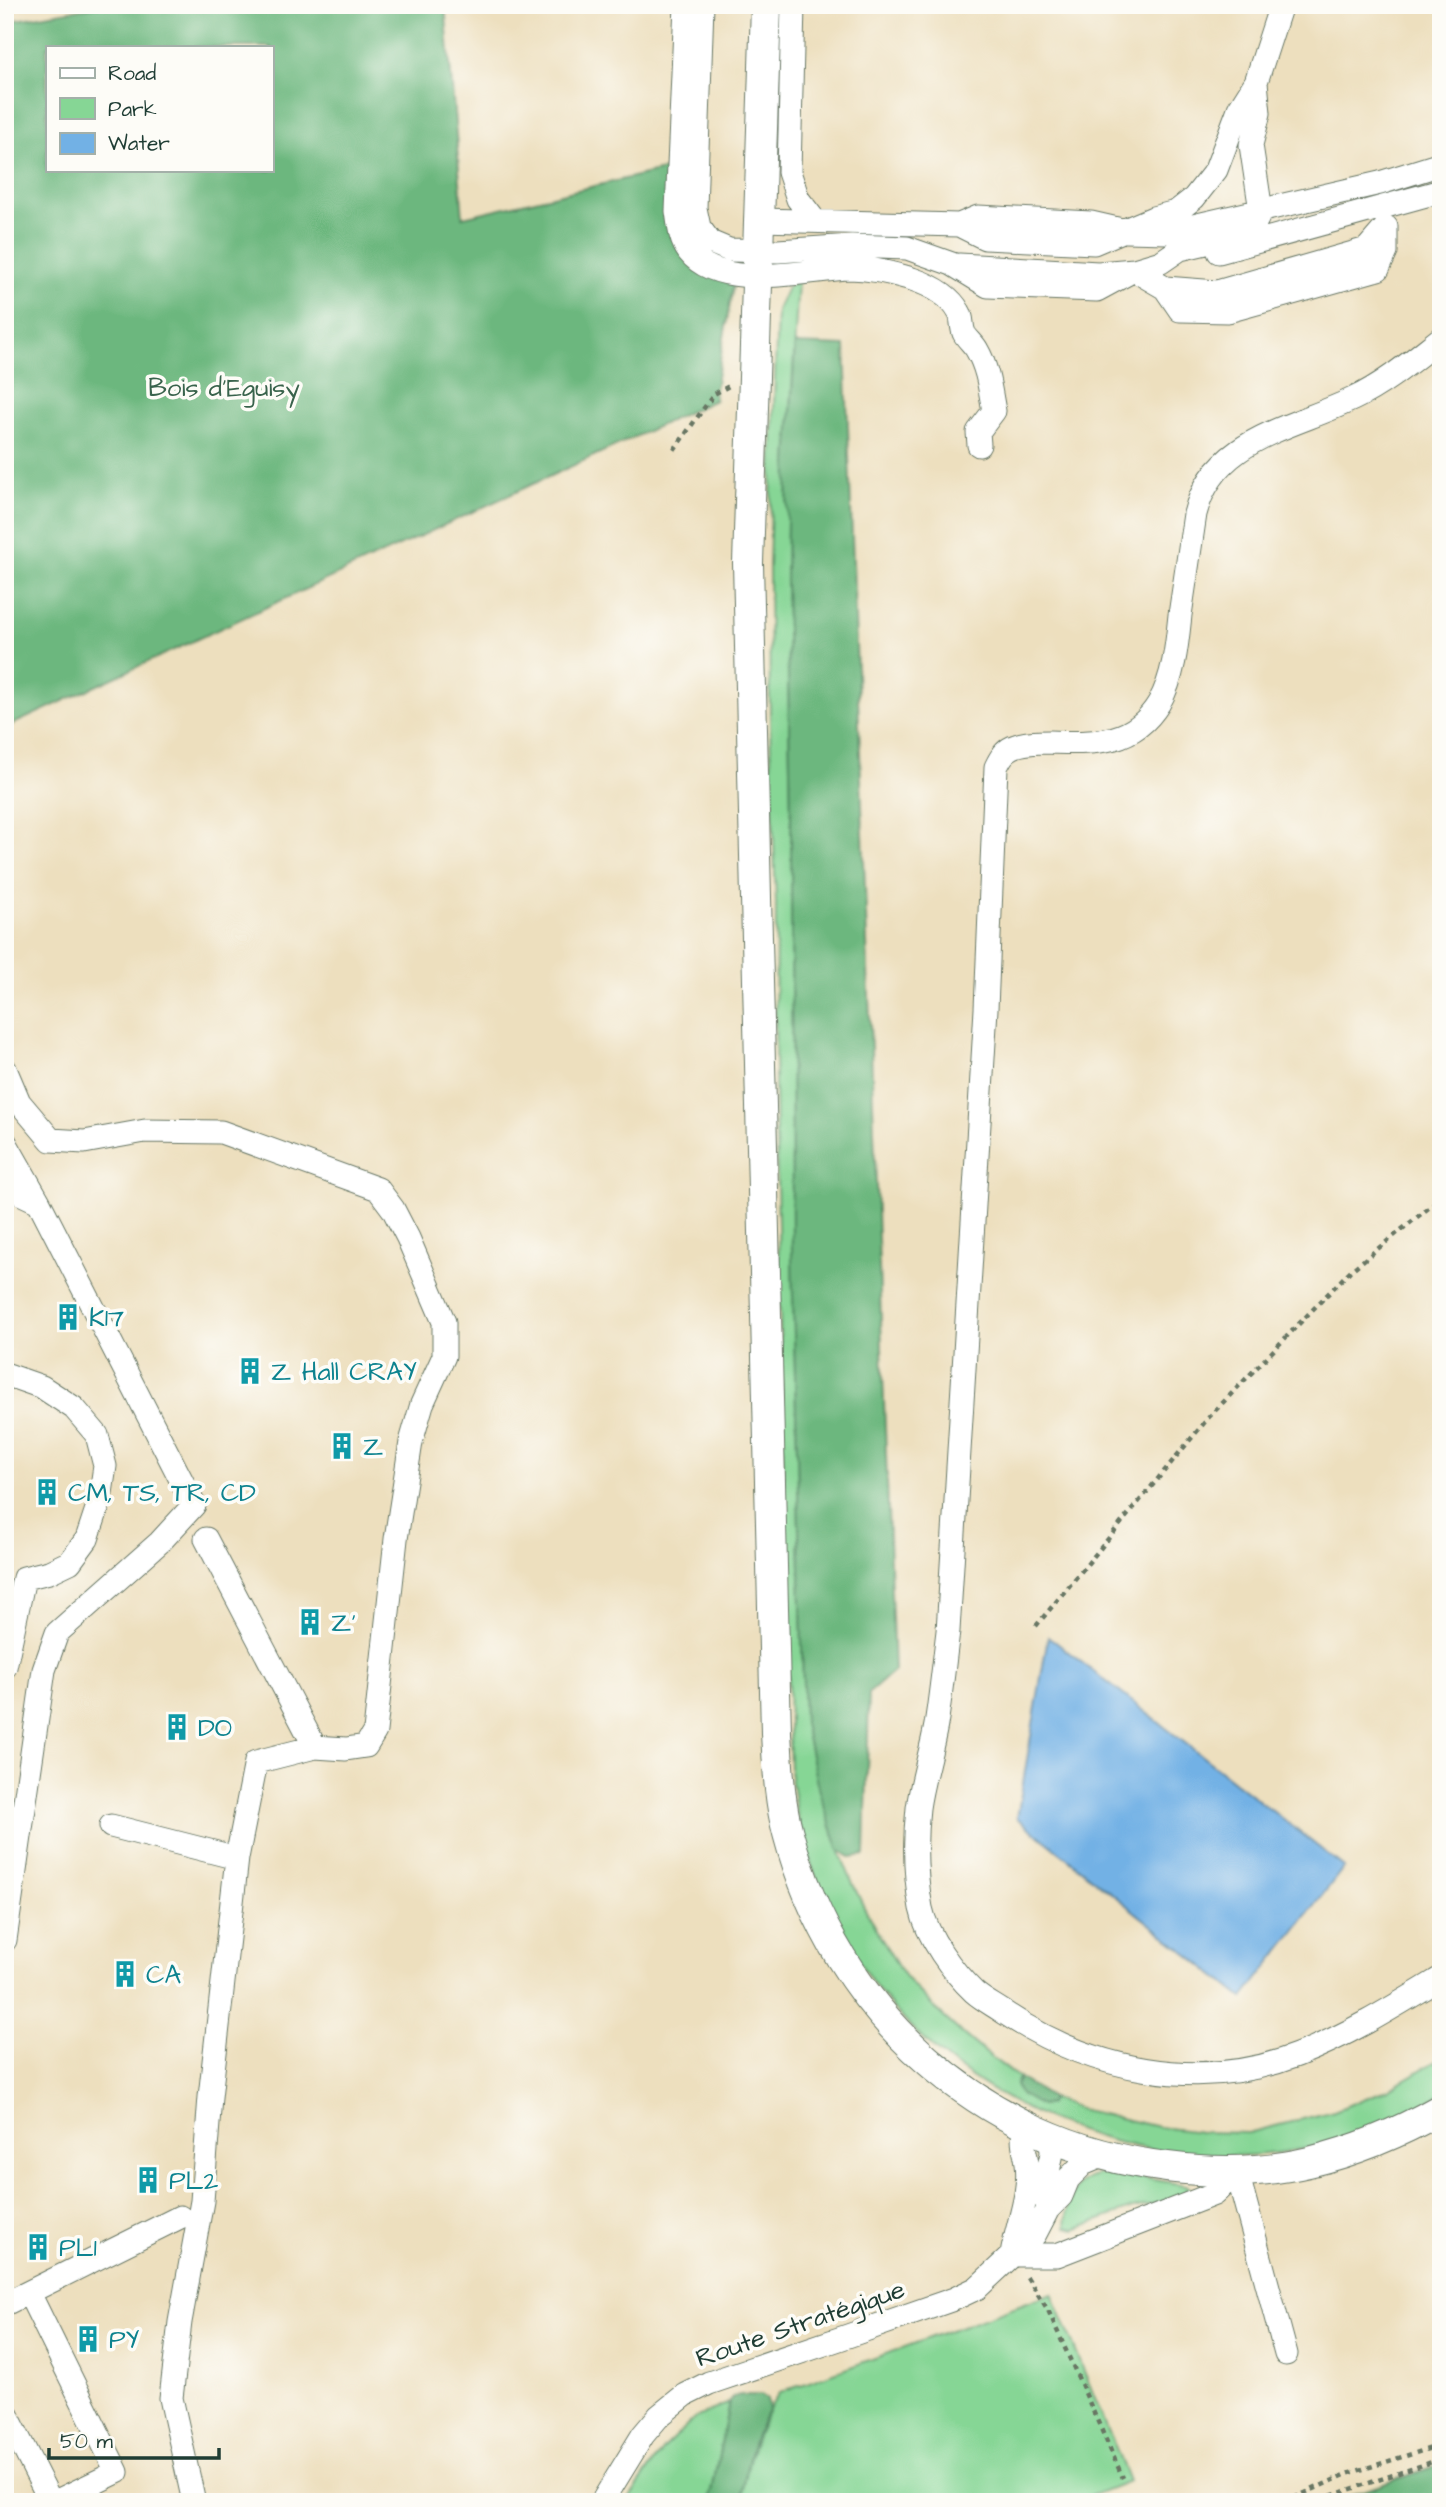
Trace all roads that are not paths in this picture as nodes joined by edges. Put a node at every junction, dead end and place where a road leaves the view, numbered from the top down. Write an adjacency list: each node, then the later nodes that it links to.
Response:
1 (686, 5): 16 (street)
2 (702, 5): 16 (street)
3 (766, 5): 12 (main road)
4 (793, 5): 13 (street)
5 (1281, 5): 6 (street)
6 (1256, 82): 10 (street); 15 (street)
7 (1441, 164): 8 (street)
8 (1380, 183): 10 (street); 11 (street)
9 (1441, 191): 11 (street)
10 (1261, 211): 15 (street); 17 (street)
11 (1386, 216): 17 (street); 20 (street); 20 (street)
12 (760, 220): 13 (street); 16 (main road)
13 (816, 221): 14 (street)
14 (900, 224): 15 (street); 18 (street)
15 (1126, 231): 19 (street)
16 (759, 262): 18 (street); 22 (street); 37 (main road)
17 (1161, 262): 19 (street)
18 (952, 264): 19 (street); 22 (street)
19 (1133, 271): 20 (street)
20 (1165, 288)
21 (1441, 338): 35 (street)
22 (976, 348): 23 (street)
23 (979, 445)
24 (5, 1069): 31 (street)
25 (5, 1142): 27 (street)
26 (5, 1186): 27 (street)
27 (39, 1202): 34 (street)
28 (5, 1374): 30 (street)
29 (205, 1539): 31 (street)
30 (5, 1667)
31 (315, 1747): 33 (street)
32 (111, 1826): 33 (street)
33 (237, 1858): 48 (street)
34 (5, 1941)
35 (1441, 1978)
36 (1441, 2109): 39 (main road)
37 (1039, 2132): 38 (main road); 40 (street); 42 (street)
38 (1102, 2156): 39 (main road); 40 (street, Route Stratégique)
39 (1237, 2172): 42 (street); 45 (street)
40 (1048, 2209): 42 (street, Route Stratégique)
41 (180, 2217): 43 (street)
42 (1012, 2255): 49 (street, Route Stratégique)
43 (29, 2293): 44 (street); 47 (street)
44 (5, 2304)
45 (1286, 2354)
46 (5, 2411): 47 (street)
47 (53, 2502)
48 (194, 2502)
49 (602, 2502)

